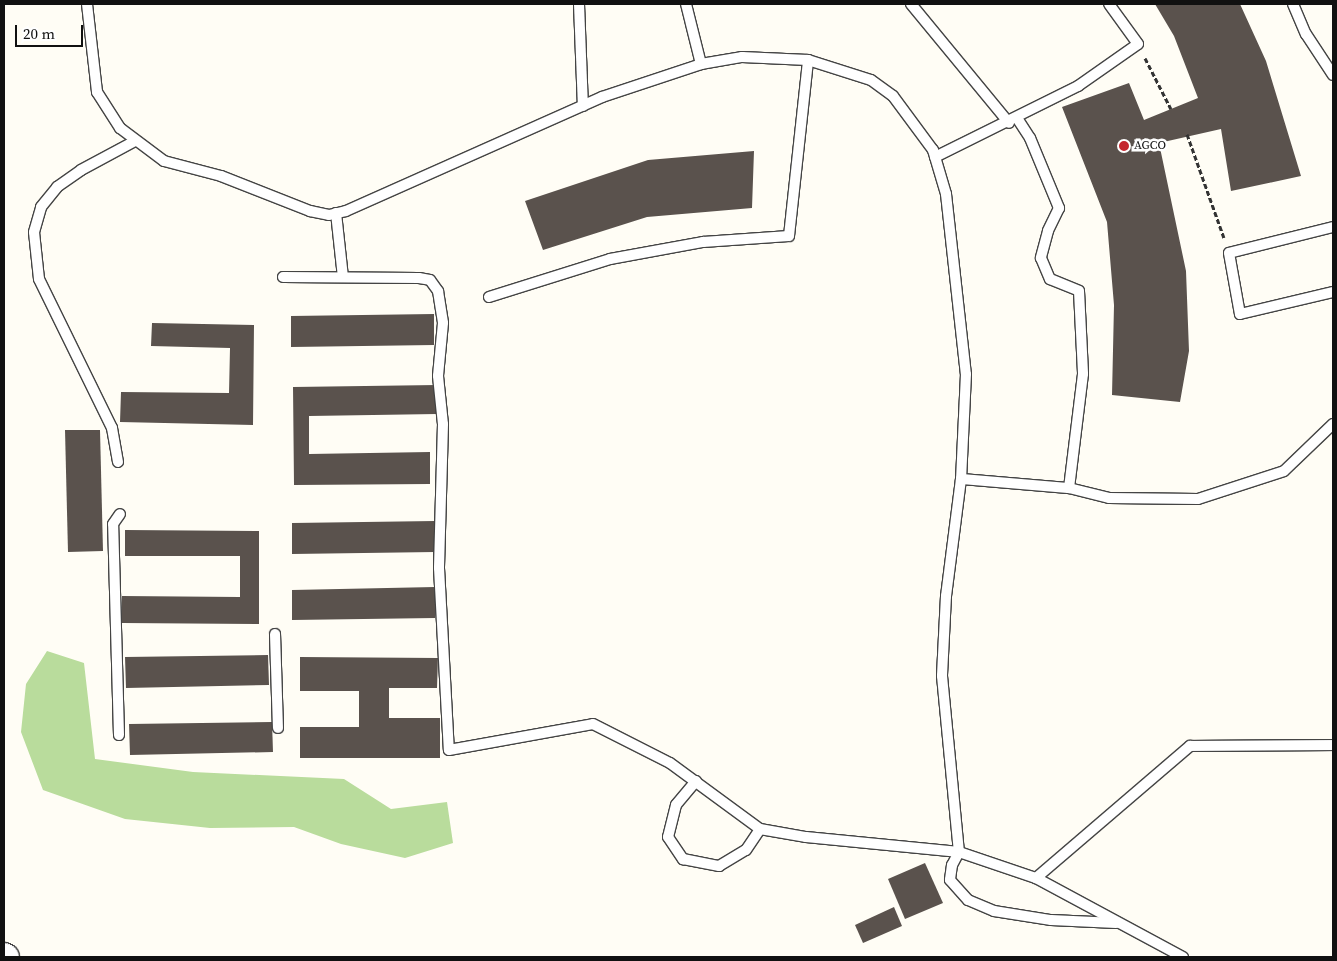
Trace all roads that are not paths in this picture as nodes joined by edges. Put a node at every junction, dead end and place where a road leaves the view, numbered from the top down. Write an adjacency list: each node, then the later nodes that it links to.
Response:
1 (87, 4): 12 (lane)
2 (580, 4): 10 (lane)
3 (686, 4): 8 (lane)
4 (911, 4): 11 (lane)
5 (1109, 4): 11 (lane)
6 (1293, 4): 9 (lane)
7 (808, 60): 8 (lane); 13 (lane); 19 (lane)
8 (701, 64): 10 (lane)
9 (1333, 74)
10 (583, 106): 14 (lane)
11 (1013, 121): 13 (lane); 23 (lane)
12 (135, 141): 14 (lane); 21 (lane)
13 (935, 158): 22 (lane)
14 (336, 213): 17 (lane)
15 (1333, 227): 18 (lane)
16 (283, 276): 17 (lane)
17 (343, 277): 29 (lane)
18 (1333, 292)
19 (489, 297)
20 (1333, 424): 23 (lane)
21 (118, 462)
22 (961, 479): 23 (lane); 31 (lane)
23 (1069, 488)
24 (120, 514): 27 (lane)
25 (275, 634): 26 (lane)
26 (278, 728)
27 (119, 735)
28 (1333, 745): 32 (lane)
29 (696, 781): 30 (lane); 30 (lane)
30 (760, 829): 31 (lane)
31 (959, 852): 32 (lane); 33 (lane)
32 (1036, 878): 33 (lane)
33 (1120, 923): 34 (lane)
34 (1183, 957)

